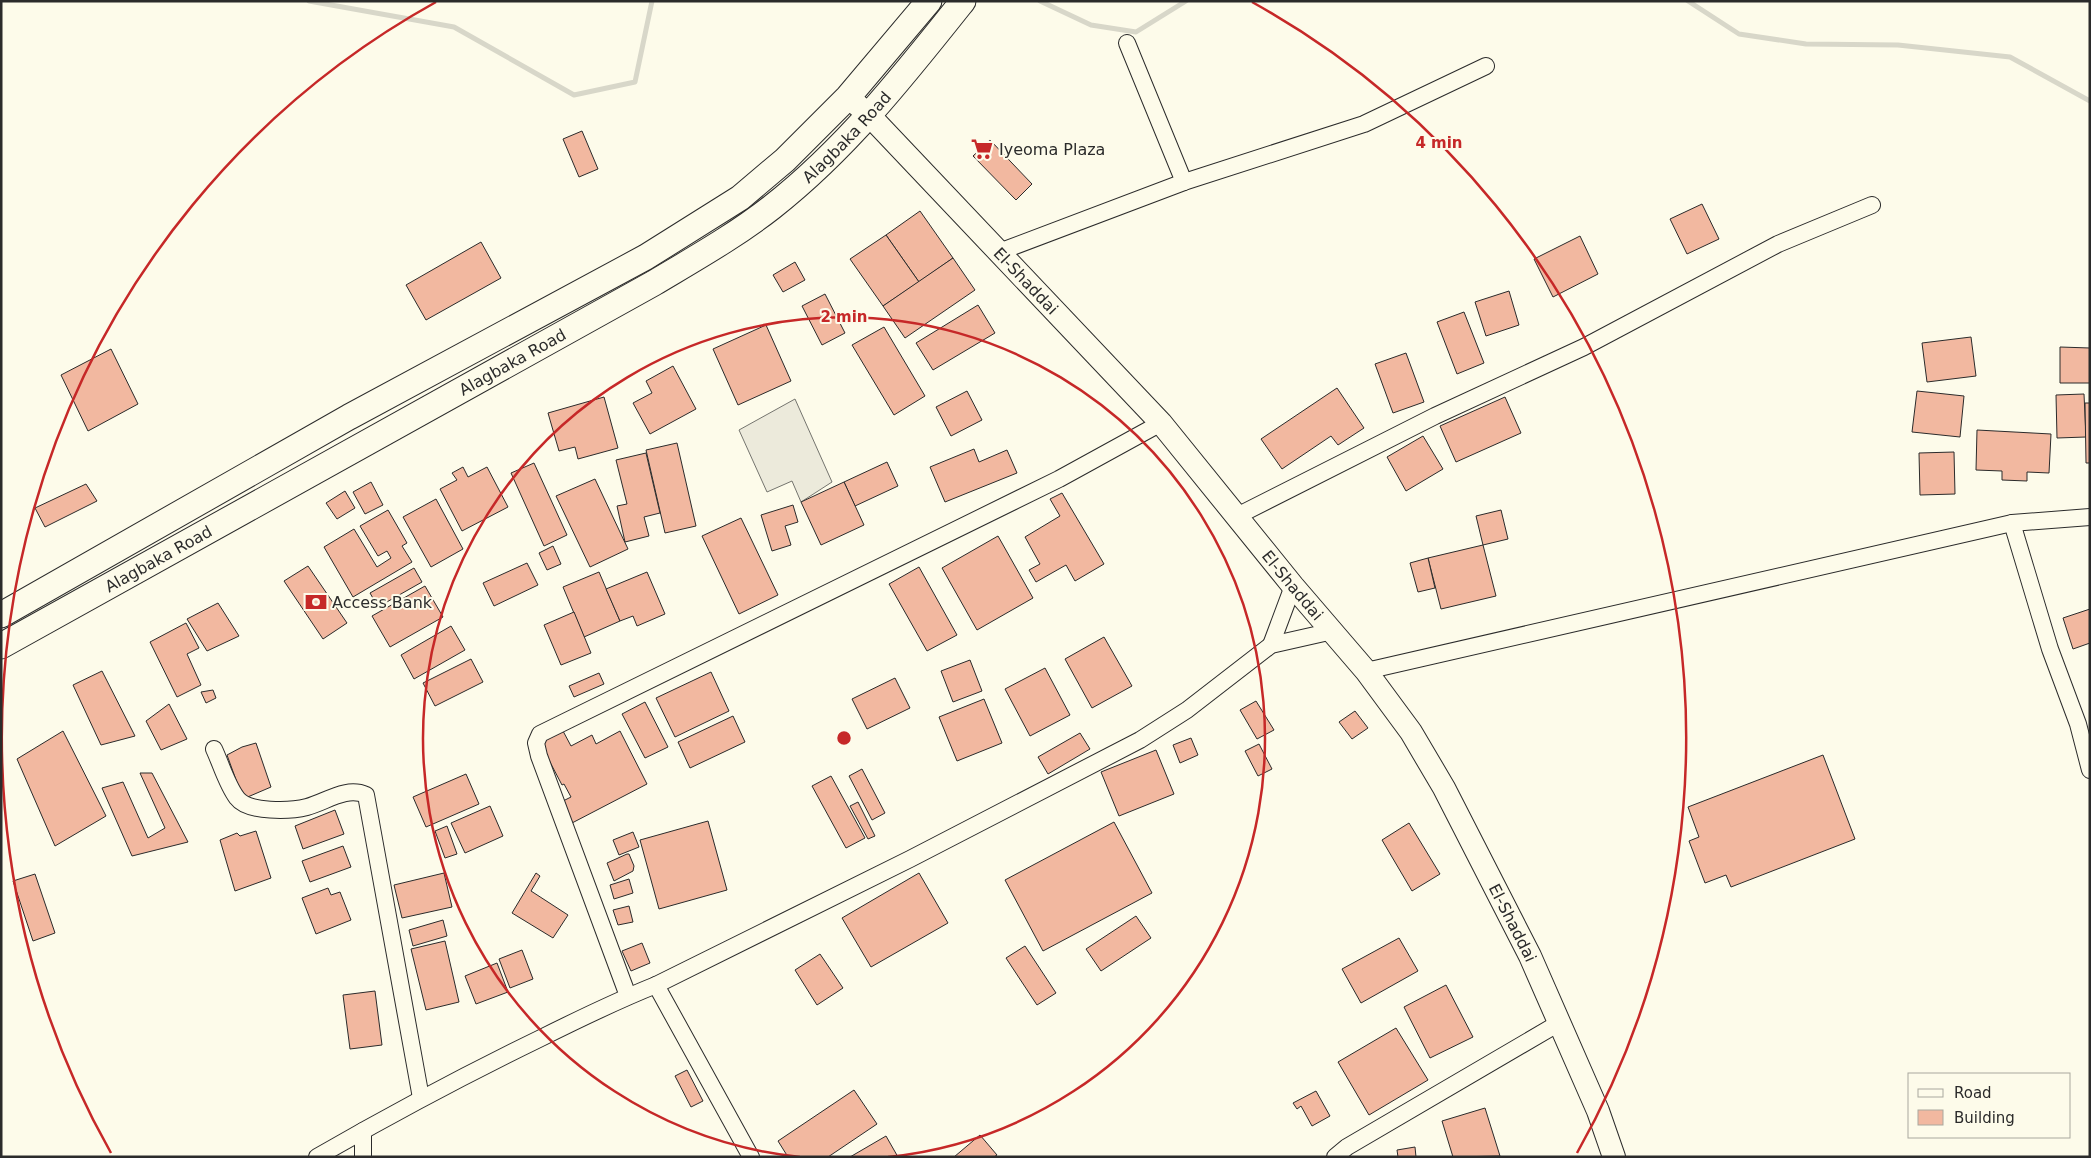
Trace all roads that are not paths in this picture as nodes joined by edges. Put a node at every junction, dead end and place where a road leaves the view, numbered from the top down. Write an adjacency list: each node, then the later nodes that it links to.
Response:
1 (929, 1): 5 (main road, Alagbaka Road)
2 (963, 1): 6 (main road, Alagbaka Road)
3 (1127, 44): 7 (street)
4 (1486, 66): 7 (street)
5 (848, 97): 6 (street, El-Shaddai); 10 (main road, Alagbaka Road)
6 (869, 115): 9 (street, El-Shaddai); 12 (main road, Alagbaka Road)
7 (1184, 182): 9 (street)
8 (1872, 205): 13 (street)
9 (999, 252): 11 (street, El-Shaddai)
10 (349, 417): 12 (main road); 17 (main road, Alagbaka Road)
11 (1161, 423): 13 (street, El-Shaddai); 25 (street)
12 (364, 445): 20 (main road, Alagbaka Road)
13 (1237, 516): 16 (street, El-Shaddai)
14 (2090, 517): 15 (street)
15 (2012, 523): 21 (street); 23 (street)
16 (1293, 586): 18 (street, El-Shaddai); 19 (street)
17 (1, 615)
18 (1333, 631): 19 (street); 21 (street, El-Shaddai)
19 (1271, 645): 24 (street)
20 (1, 646)
21 (1366, 672): 26 (street, El-Shaddai)
22 (214, 749): 27 (street)
23 (2090, 770)
24 (656, 985): 25 (street); 31 (street)
25 (628, 996): 27 (street)
26 (1559, 1023): 32 (street); 33 (street, El-Shaddai)
27 (421, 1098): 28 (street)
28 (363, 1131): 29 (street); 30 (street)
29 (318, 1157)
30 (363, 1157)
31 (751, 1157)
32 (1336, 1157)
33 (1614, 1157)

